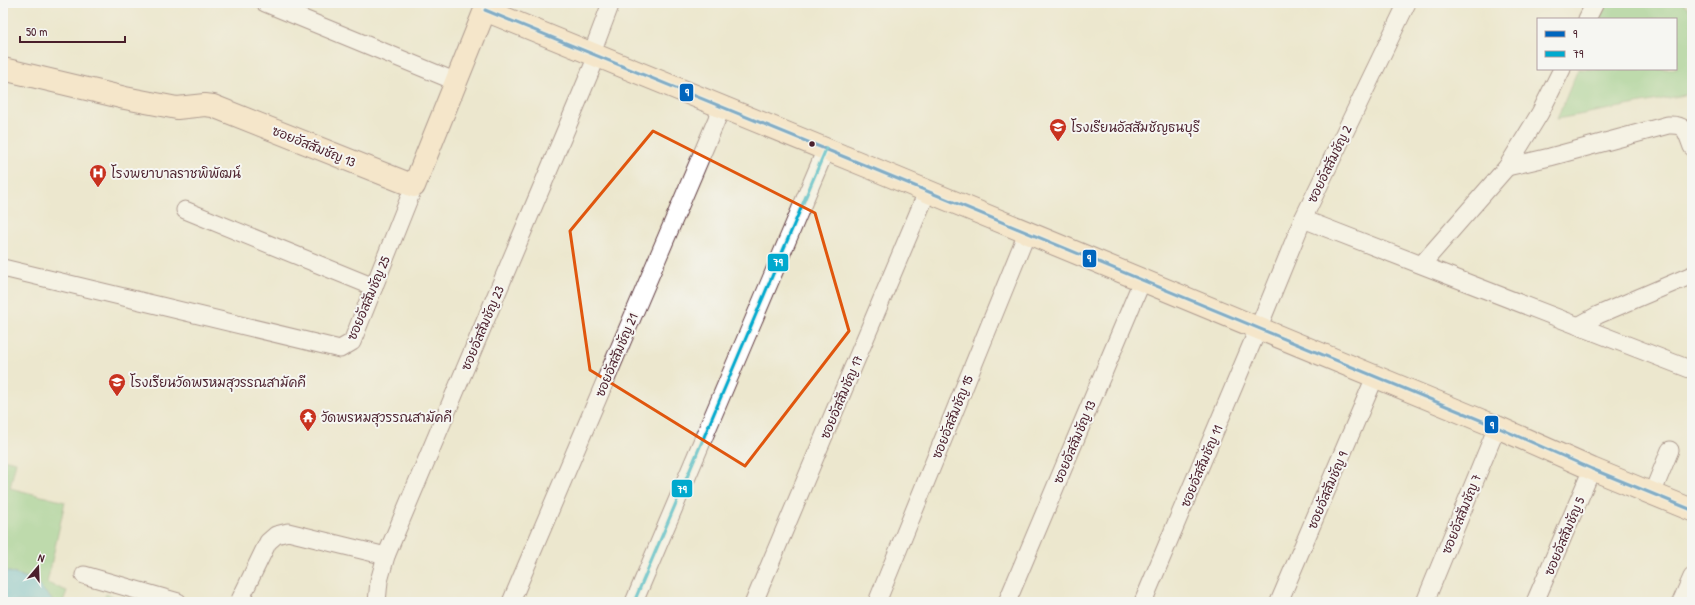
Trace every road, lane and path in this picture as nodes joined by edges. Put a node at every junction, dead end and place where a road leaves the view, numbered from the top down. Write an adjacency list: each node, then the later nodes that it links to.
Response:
1 (265, 3): 10 (street)
2 (611, 3): 7 (street, ซอยอัสสัมชัญ 23)
3 (1407, 3): 18 (street, ซอยอัสสัมชัญ 2)
4 (1595, 3): 6 (street)
5 (487, 7): 7 (street); 10 (street, ซอยอัสสัมชัญ 25)
6 (1588, 18)
7 (594, 54): 11 (street); 34 (street, ซอยอัสสัมชัญ 23)
8 (3, 69): 15 (street, ซอยอัสสัมชัญ 13)
9 (1562, 70): 14 (street)
10 (456, 82): 15 (street, ซอยอัสสัมชัญ 25)
11 (722, 107): 13 (street); 40 (street, ซอยอัสสัมชัญ 21)
12 (1692, 147): 14 (street)
13 (826, 150): 16 (street); 41 (street)
14 (1508, 167): 20 (street)
15 (414, 186): 24 (street, ซอยอัสสัมชัญ 25)
16 (928, 192): 19 (street); 42 (street, ซอยอัสสัมชัญ 17)
17 (185, 210): 24 (street)
18 (1303, 219): 20 (street); 26 (street, ซอยอัสสัมชัญ 2)
19 (1027, 233): 23 (street); 43 (street, ซอยอัสสัมชัญ 15)
20 (1422, 264): 25 (street)
21 (3, 268): 24 (street, ซอยอัสสัมชัญ 25)
22 (1692, 275): 25 (street)
23 (1142, 281): 26 (street); 44 (street, ซอยอัสสัมชัญ 13)
24 (374, 288)
25 (1578, 326): 27 (street)
26 (1258, 329): 28 (street); 45 (street, ซอยอัสสัมชัญ 11)
27 (1692, 370)
28 (1375, 377): 29 (street); 46 (street, ซอยอัสสัมชัญ 9)
29 (1496, 426): 31 (street); 47 (street, ซอยอัสสัมชัญ 7)
30 (1670, 450): 32 (street)
31 (1592, 470): 32 (street); 48 (street, ซอยอัสสัมชัญ 5)
32 (1652, 494): 33 (street)
33 (1692, 510)
34 (386, 556): 38 (street); 39 (street, ซอยอัสสัมชัญ 23)
35 (84, 575): 37 (street)
36 (1692, 577): 49 (street)
37 (178, 602)
38 (239, 602)
39 (377, 602)
40 (511, 602)
41 (634, 602)
42 (754, 602)
43 (877, 602)
44 (1007, 602)
45 (1143, 602)
46 (1279, 602)
47 (1425, 602)
48 (1535, 602)
49 (1681, 602)

